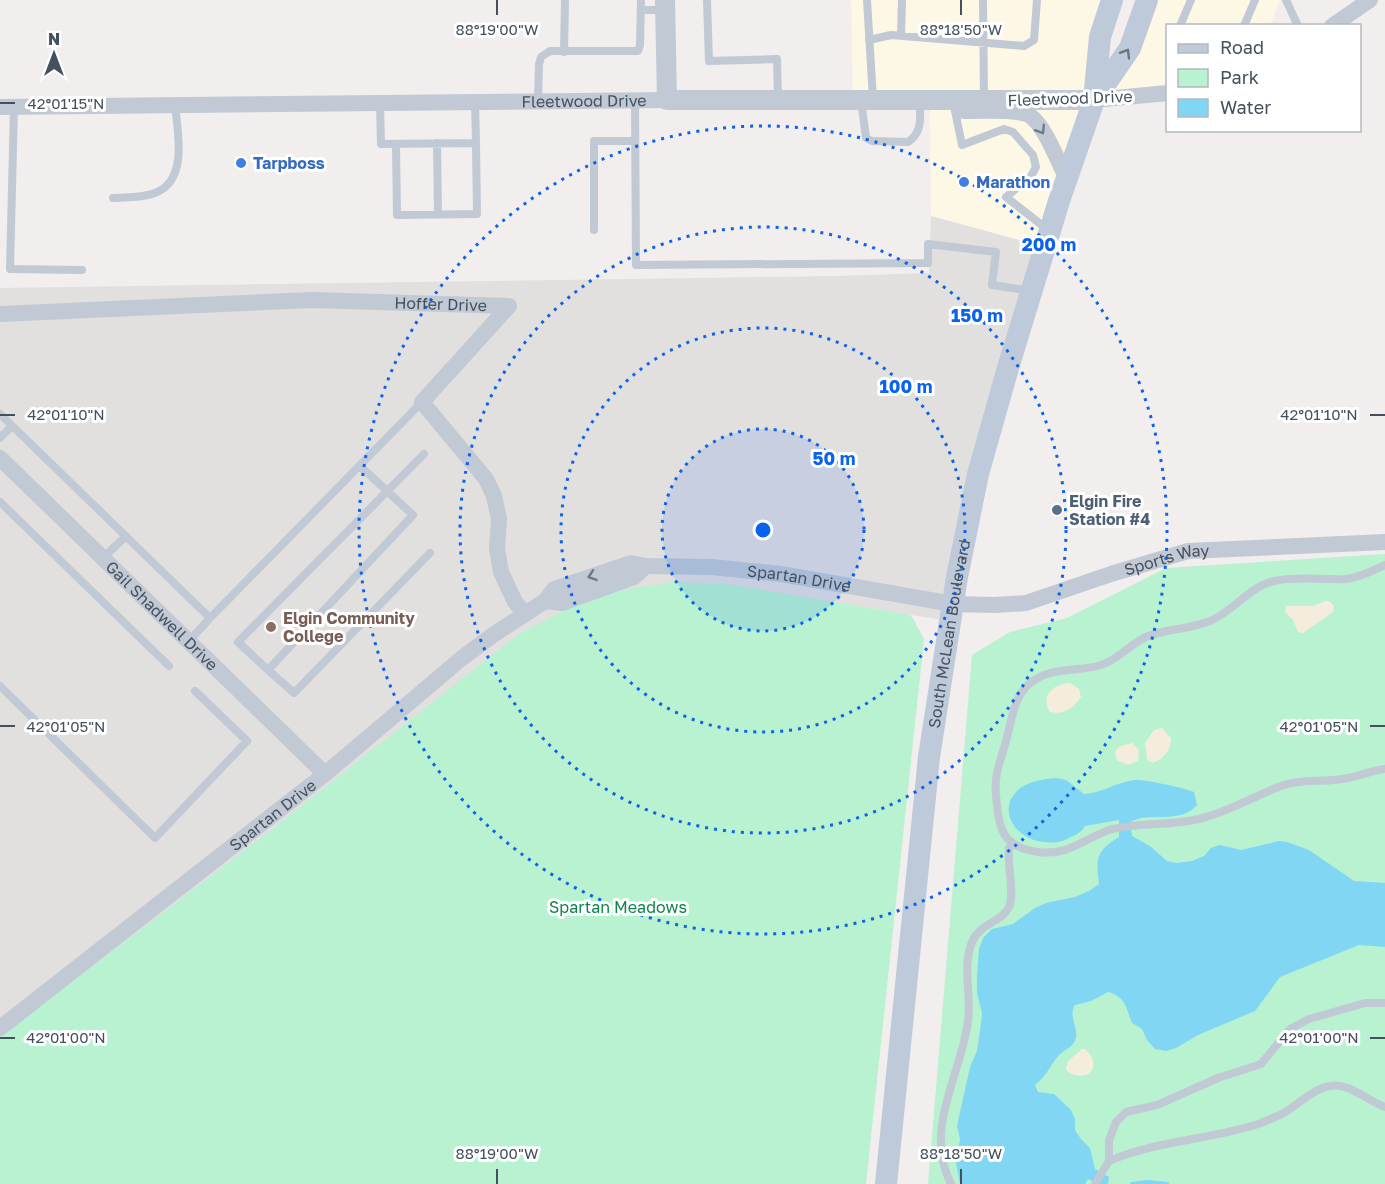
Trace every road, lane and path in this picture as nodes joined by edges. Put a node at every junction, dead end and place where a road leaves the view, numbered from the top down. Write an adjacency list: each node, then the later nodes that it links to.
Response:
1 (564, 0): 23 (lane)
2 (641, 0): 15 (lane)
3 (707, 0): 27 (lane)
4 (867, 0): 21 (lane)
5 (902, 0): 20 (lane)
6 (983, 0): 22 (lane)
7 (1036, 0): 22 (lane)
8 (1112, 0): 32 (main road, South McLean Boulevard)
9 (1147, 0): 32 (main road, South McLean Boulevard, one-way to 9)
10 (1191, 0): 16 (lane)
11 (1255, 0): 17 (lane)
12 (1286, 0): 18 (lane)
13 (1370, 0): 19 (street)
14 (665, 5): 15 (lane); 26 (street)
15 (641, 10): 23 (lane)
16 (1181, 24)
17 (1246, 24)
18 (1297, 24)
19 (1335, 24)
20 (901, 36): 21 (lane); 22 (lane)
21 (869, 40): 28 (lane)
22 (984, 42): 31 (lane)
23 (564, 52): 33 (lane)
24 (1166, 93): 32 (street, Fleetwood Drive)
25 (635, 100): 26 (street, Fleetwood Drive); 33 (street, Fleetwood Drive); 38 (lane)
26 (666, 100): 27 (street, Fleetwood Drive)
27 (778, 100): 28 (street, Fleetwood Drive)
28 (867, 100): 29 (street, Fleetwood Drive); 29 (lane)
29 (920, 100): 30 (street, Fleetwood Drive)
30 (953, 100): 31 (street, Fleetwood Drive); 42 (street, one-way to 42); 46 (lane)
31 (984, 100): 32 (street, Fleetwood Drive)
32 (1094, 100): 42 (main road, South McLean Boulevard)
33 (538, 101): 34 (street, Fleetwood Drive)
34 (475, 102): 35 (street, Fleetwood Drive); 40 (lane)
35 (380, 103): 36 (street, Fleetwood Drive); 41 (lane)
36 (175, 105): 37 (street, Fleetwood Drive); 43 (lane)
37 (7, 107): 47 (lane)
38 (635, 141): 45 (lane); 48 (lane)
39 (437, 143): 40 (lane); 41 (lane); 44 (lane)
40 (476, 143): 44 (lane)
41 (396, 144): 44 (lane)
42 (1067, 179): 46 (main road, South McLean Boulevard)
43 (113, 198)
44 (438, 214)
45 (594, 230)
46 (1050, 231): 48 (main road, South McLean Boulevard)
47 (82, 270)
48 (1032, 291): 64 (main road, South McLean Boulevard)
49 (0, 314): 50 (street, Hoffer Drive)
50 (422, 402): 56 (lane); 65 (street)
51 (0, 414): 52 (lane)
52 (12, 426): 53 (lane); 59 (lane)
53 (0, 438)
54 (424, 454): 57 (lane)
55 (0, 458): 62 (street, Gail Shadwell Drive)
56 (360, 466): 57 (lane); 66 (lane)
57 (388, 492): 69 (lane); 69 (lane)
58 (0, 502): 68 (lane)
59 (126, 536): 62 (lane); 66 (lane)
60 (1385, 542): 64 (street, Sports Way)
61 (430, 554): 69 (lane)
62 (104, 557): 67 (street, Gail Shadwell Drive)
63 (1385, 565): 74 (lane)
64 (953, 604): 65 (street, Spartan Drive); 79 (main road, South McLean Boulevard)
65 (525, 614): 73 (street, Spartan Drive)
66 (210, 618): 67 (lane)
67 (189, 641): 73 (street, Gail Shadwell Drive)
68 (169, 666)
69 (268, 670)
70 (0, 686): 71 (lane)
71 (195, 691)
72 (1385, 769): 74 (lane)
73 (325, 774): 76 (street, Spartan Drive)
74 (1013, 845): 80 (lane)
75 (1385, 1004): 78 (lane)
76 (0, 1028)
77 (1385, 1107): 78 (lane)
78 (1109, 1161): 81 (lane)
79 (886, 1184)
80 (951, 1184)
81 (1095, 1184)

